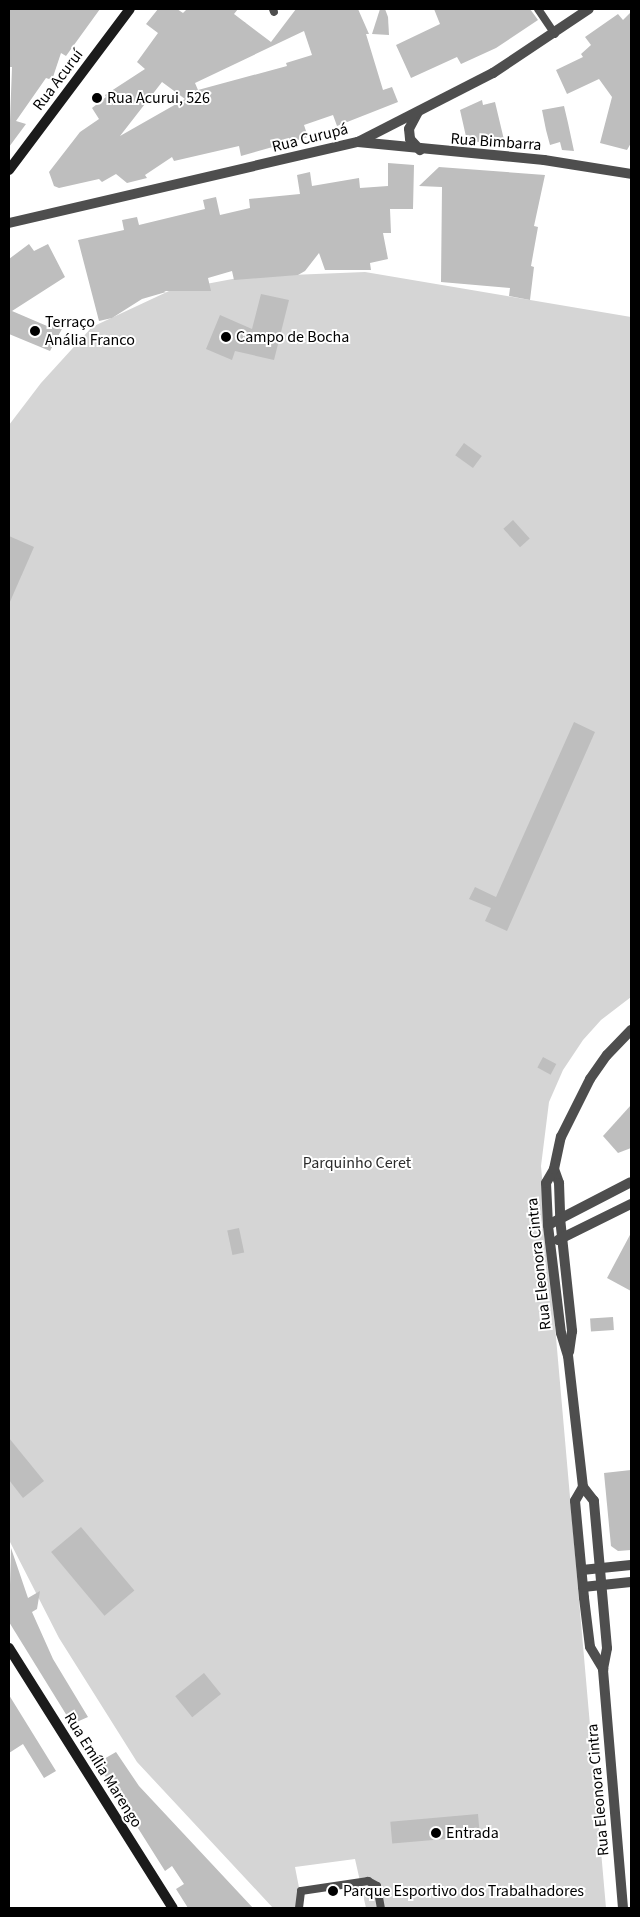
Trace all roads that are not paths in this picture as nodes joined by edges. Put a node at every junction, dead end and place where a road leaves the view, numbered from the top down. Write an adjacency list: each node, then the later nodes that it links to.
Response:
1 (130, 9): 8 (main road, Rua Acuruí)
2 (538, 9): 4 (lane)
3 (589, 9): 4 (street, Rua Curupá)
4 (555, 34): 5 (street, Rua Curupá)
5 (419, 112): 6 (street, Rua Curupá); 7 (street)
6 (358, 142): 7 (street, Rua Bimbarra); 10 (street, Rua Curupá)
7 (420, 150): 9 (street, Rua Bimbarra)
8 (9, 170)
9 (631, 174)
10 (9, 223)
11 (631, 1030): 12 (street, Rua Eleonora Cintra)
12 (554, 1169): 15 (street, Rua Eleonora Cintra); 16 (street, Rua Eleonora Cintra)
13 (631, 1182): 15 (street)
14 (631, 1204): 17 (street)
15 (560, 1218): 16 (street); 17 (street, Rua Eleonora Cintra)
16 (548, 1225): 18 (street, Rua Eleonora Cintra)
17 (561, 1238): 18 (street); 19 (street, Rua Eleonora Cintra)
18 (550, 1244): 19 (street, Rua Eleonora Cintra)
19 (568, 1356): 20 (street, Rua Eleonora Cintra)
20 (583, 1486): 22 (street, Rua Eleonora Cintra); 23 (street, Rua Eleonora Cintra)
21 (631, 1565): 22 (street)
22 (600, 1568): 23 (street); 25 (street, Rua Eleonora Cintra)
23 (582, 1570): 26 (street, Rua Eleonora Cintra)
24 (631, 1582): 25 (street)
25 (602, 1584): 26 (street); 28 (street, Rua Eleonora Cintra)
26 (583, 1587): 28 (street, Rua Eleonora Cintra)
27 (9, 1648): 29 (main road, Rua Emília Marengo)
28 (603, 1669): 32 (street, Rua Eleonora Cintra)
29 (173, 1908)
30 (299, 1908): 31 (lane)
31 (381, 1908)
32 (623, 1908)

